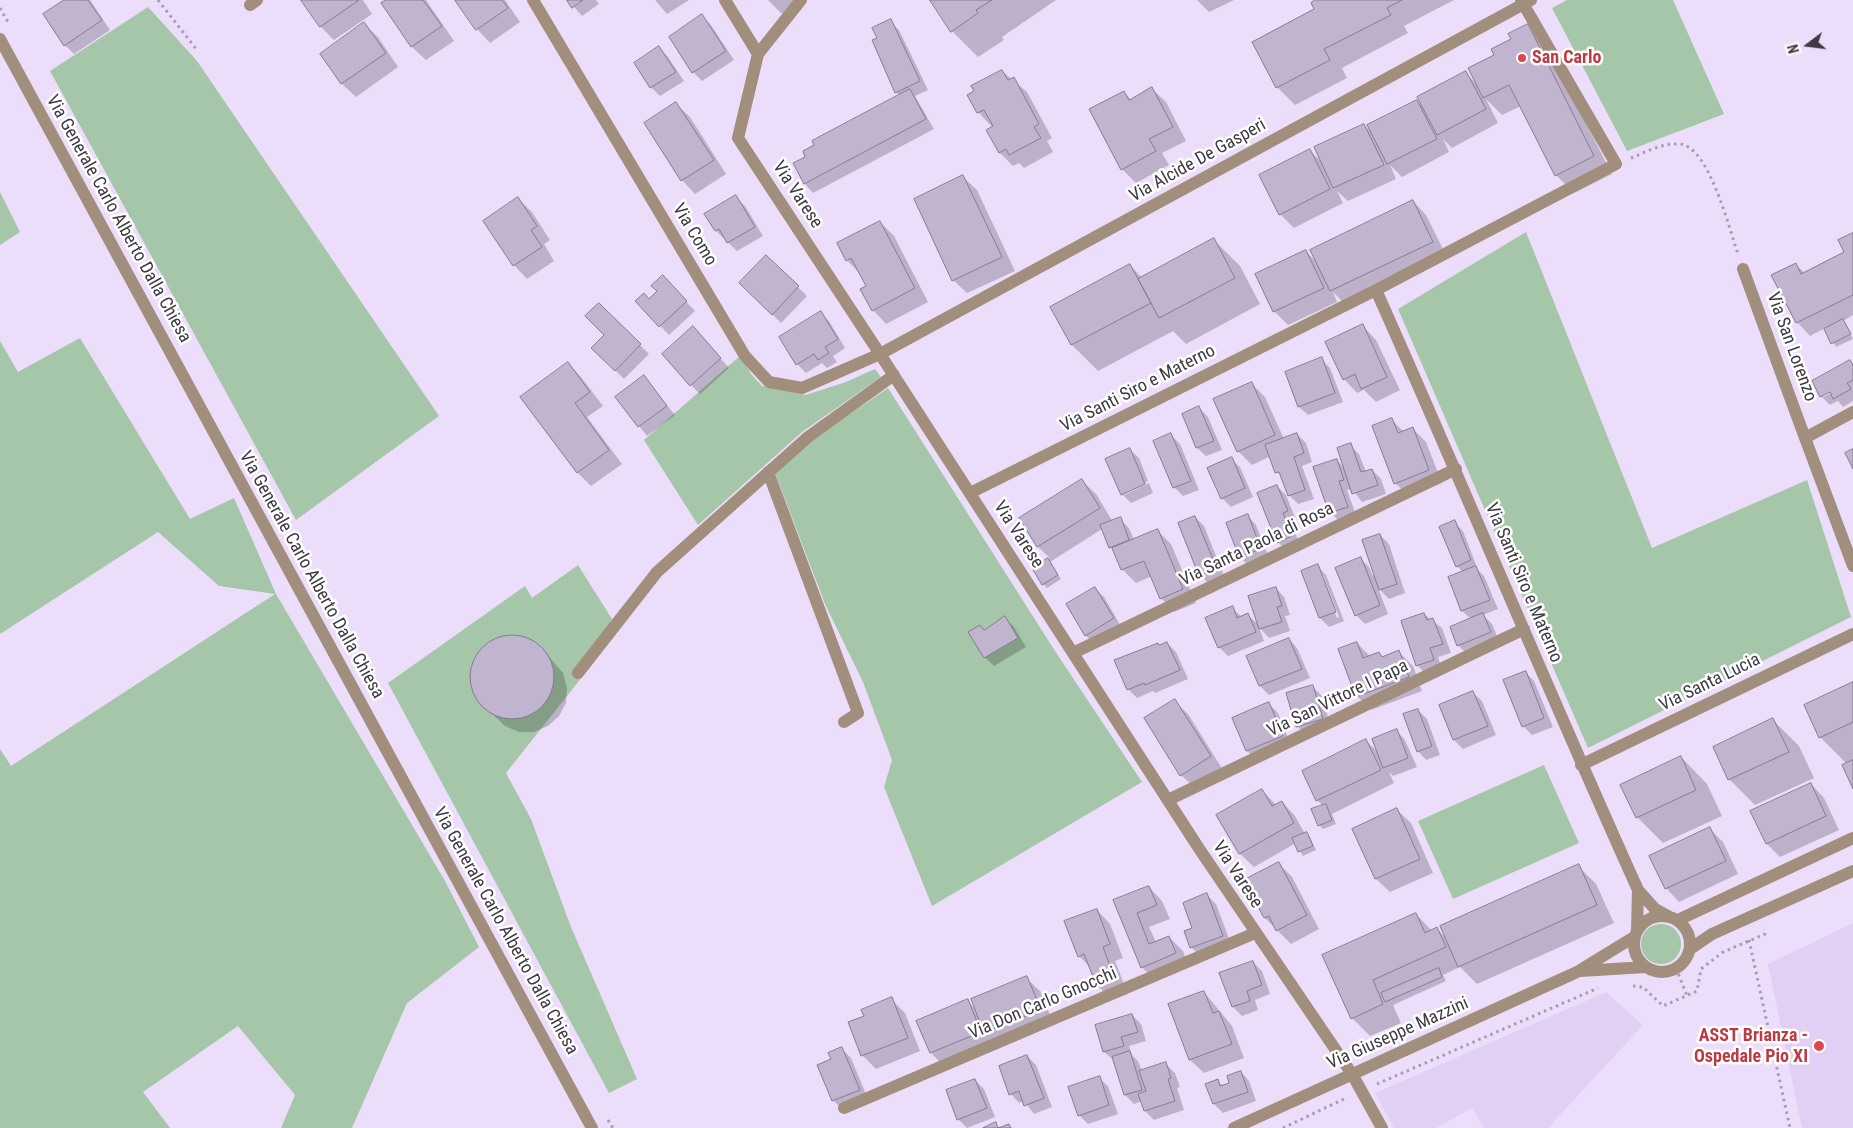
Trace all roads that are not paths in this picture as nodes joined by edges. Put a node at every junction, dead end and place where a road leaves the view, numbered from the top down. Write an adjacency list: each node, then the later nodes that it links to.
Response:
1 (532, 0): 9 (street, Via Como)
2 (725, 0): 6 (street)
3 (801, 0): 6 (street)
4 (1526, 1): 8 (street, Via Santi Siro e Materno); 9 (street, Via Alcide De Gasperi)
5 (0, 39): 35 (street, Via Generale Carlo Alberto Dalla Chiesa)
6 (758, 54): 9 (street, Via Varese)
7 (1744, 269): 12 (street, Via San Lorenzo)
8 (1376, 290): 13 (street, Via Santi Siro e Materno); 15 (street, Via Santi Siro e Materno)
9 (880, 354): 10 (street, Via Varese)
10 (894, 375): 14 (street); 15 (street, Via Varese)
11 (1853, 412): 12 (street)
12 (1805, 438): 16 (street, Via San Lorenzo)
13 (1456, 469): 17 (street, Via Santi Siro e Materno); 19 (street, Via Santa Paola di Rosa)
14 (768, 472): 20 (street); 21 (street)
15 (970, 493): 19 (street, Via Varese)
16 (1853, 566)
17 (1524, 629): 22 (street, Via Santi Siro e Materno); 23 (street, Via San Vittore I Papa)
18 (1853, 634): 22 (street, Via Santa Lucia)
19 (1073, 653): 23 (street, Via Varese)
20 (578, 673)
21 (844, 722)
22 (1581, 764): 26 (street, Via Santi Siro e Materno)
23 (1168, 800): 28 (street, Via Varese)
24 (1853, 838): 27 (street)
25 (1853, 871): 30 (street)
26 (1638, 890): 27 (street, Via Santi Siro e Materno); 29 (street, Via Santi Siro e Materno)
27 (1673, 918): 29 (street); 30 (street)
28 (1254, 933): 33 (street, Via Varese); 34 (street, Via Don Carlo Gnocchi)
29 (1636, 934): 31 (street); 32 (street, Via Giuseppe Mazzini)
30 (1690, 949): 31 (street)
31 (1646, 967): 32 (street, Via Giuseppe Mazzini)
32 (1577, 972): 33 (street, Via Giuseppe Mazzini)
33 (1352, 1074): 36 (street, Via Giuseppe Mazzini); 37 (street, Via Varese)
34 (844, 1108)
35 (592, 1128)
36 (1234, 1128)
37 (1382, 1128)

